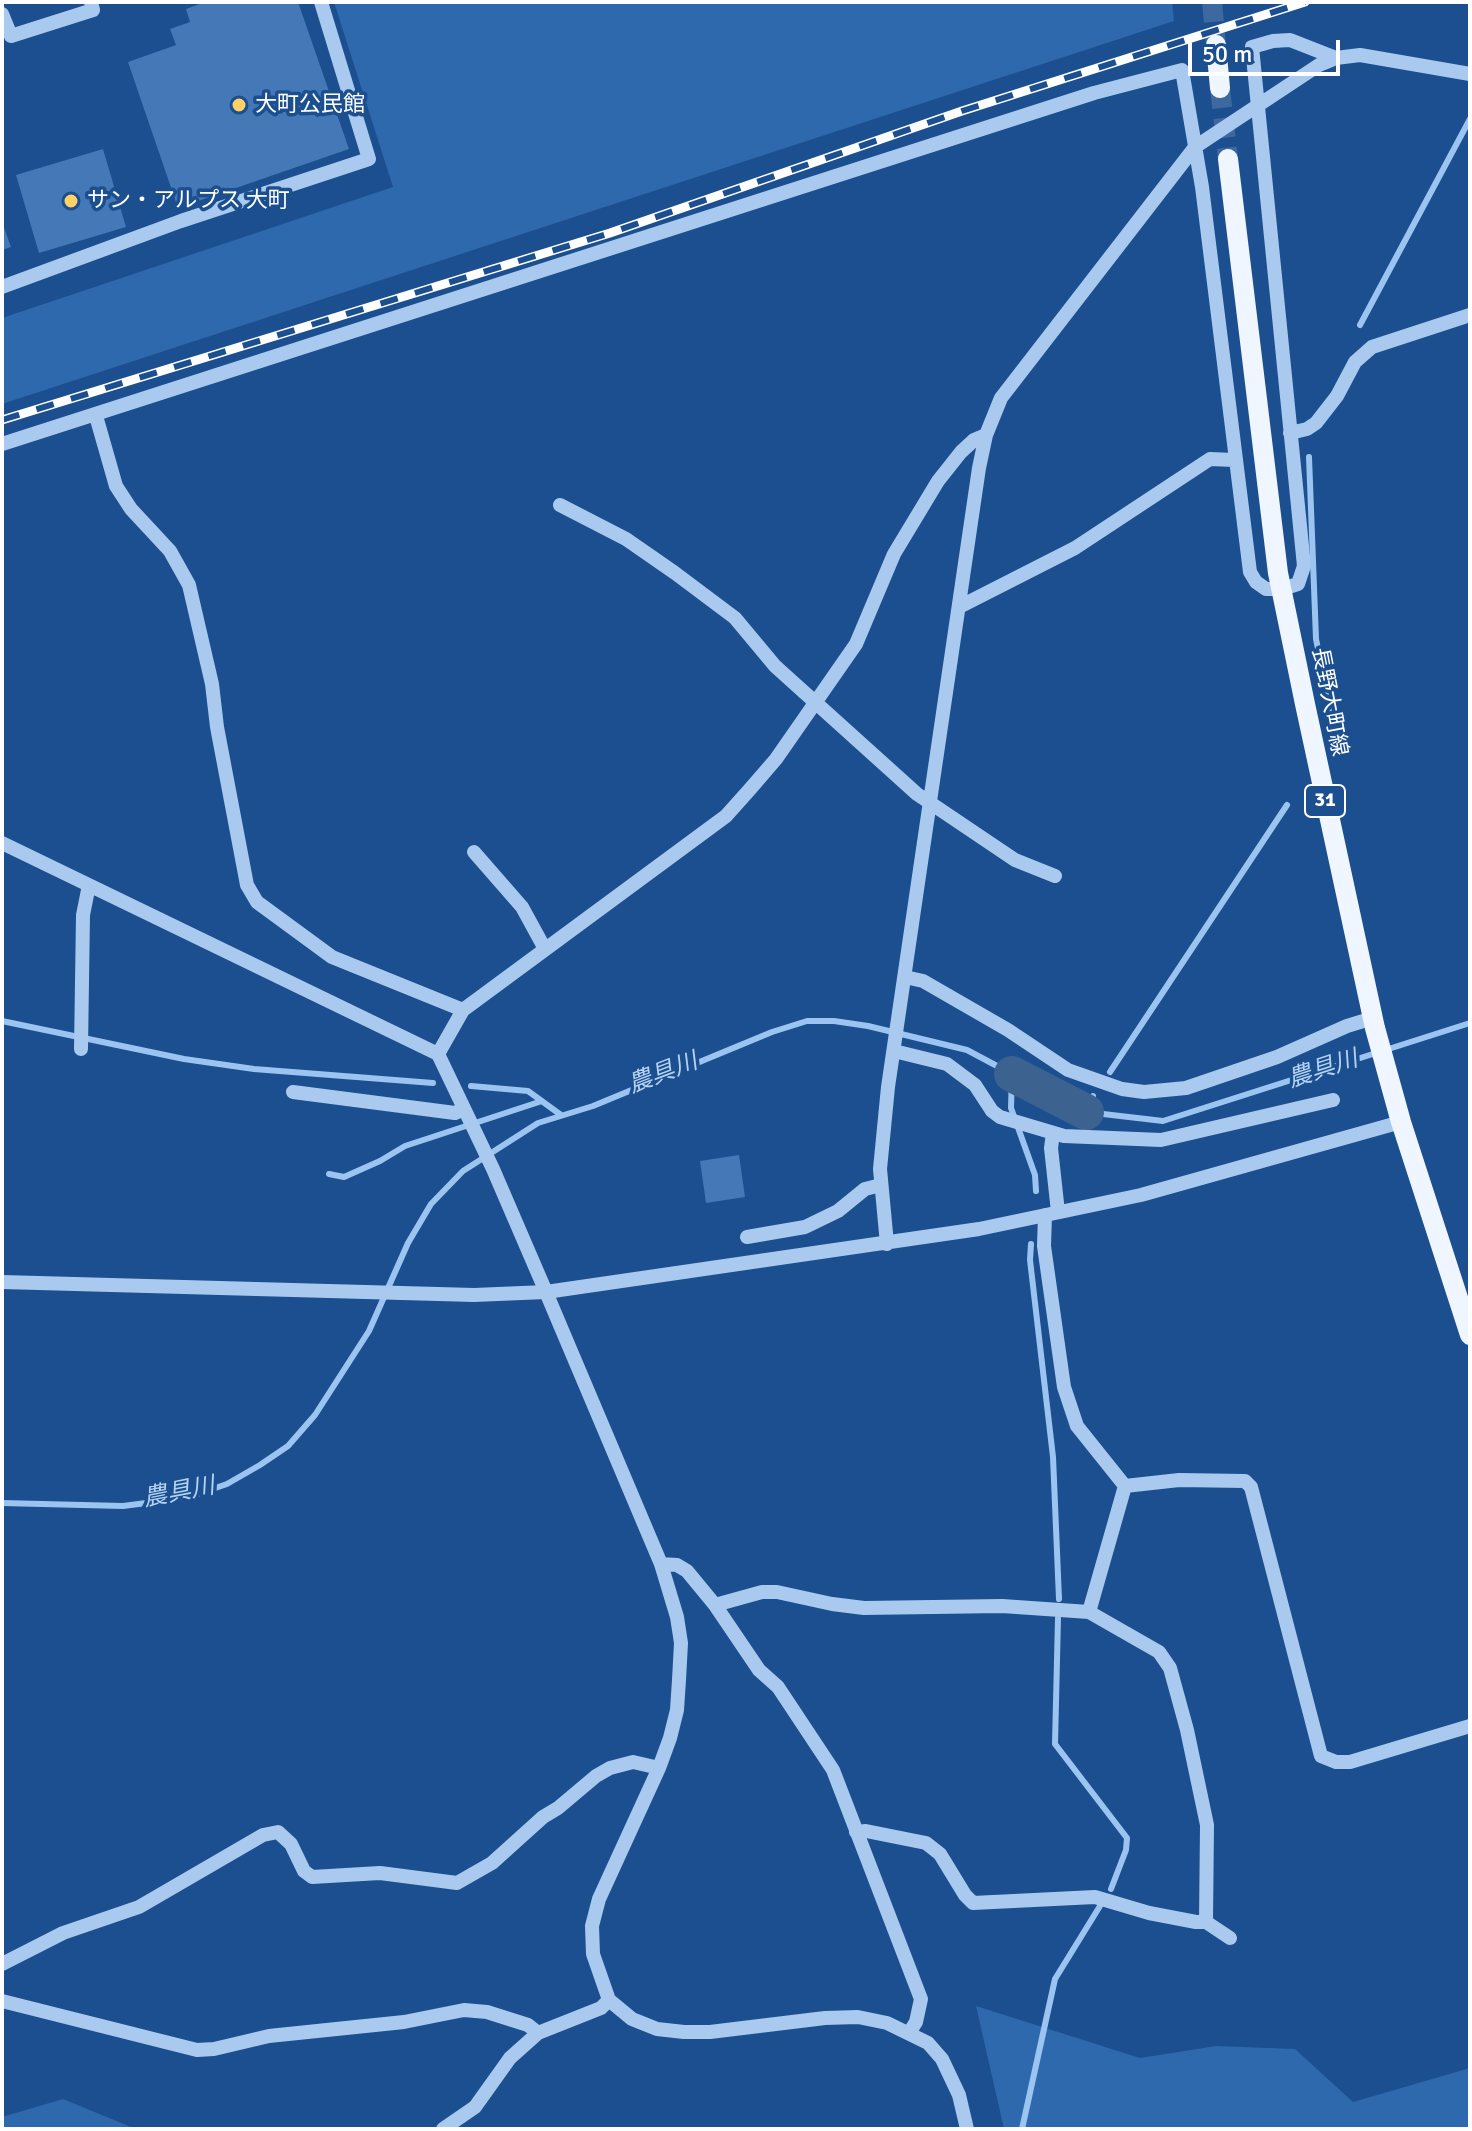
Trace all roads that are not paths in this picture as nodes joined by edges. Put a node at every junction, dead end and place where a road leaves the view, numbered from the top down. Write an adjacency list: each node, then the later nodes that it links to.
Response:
1 (91, 2): 3 (street)
2 (321, 2): 11 (street)
3 (2, 14)
4 (1216, 45): 7 (main road)
5 (1336, 58): 6 (street); 8 (street); 8 (street)
6 (1470, 74)
7 (1220, 88)
8 (1257, 104): 9 (street); 14 (street)
9 (1195, 147): 13 (street); 15 (street); 17 (street)
10 (1228, 159): 19 (main road, 長野大町線 / 31)
11 (2, 287)
12 (1470, 315): 14 (street)
13 (96, 416): 16 (street); 29 (street)
14 (1290, 433): 19 (street)
15 (986, 435): 20 (street); 21 (street)
16 (2, 444)
17 (1234, 460): 19 (street); 20 (street)
18 (560, 505): 21 (street)
19 (1282, 589): 30 (main road, 長野大町線 / 31)
20 (961, 606): 22 (street)
21 (817, 702): 22 (street); 27 (street)
22 (930, 801): 25 (street); 28 (street)
23 (2, 843): 26 (street)
24 (474, 852): 27 (street)
25 (1055, 876)
26 (89, 885): 32 (street); 33 (street)
27 (545, 949): 29 (street)
28 (904, 983): 30 (street); 31 (street)
29 (463, 1010): 33 (street)
30 (1374, 1023): 37 (main road, 長野大町線 / 31)
31 (894, 1046): 38 (street); 39 (street)
32 (81, 1048)
33 (438, 1054): 36 (street)
34 (293, 1092): 36 (street)
35 (1333, 1100): 38 (street)
36 (466, 1114): 44 (street)
37 (1401, 1122): 40 (street); 45 (main road, 長野大町線 / 31)
38 (1053, 1133): 40 (street)
39 (881, 1185): 41 (street); 42 (street)
40 (1051, 1214): 42 (street); 46 (street)
41 (747, 1237)
42 (887, 1244): 44 (street)
43 (2, 1282): 44 (street)
44 (546, 1292): 47 (street)
45 (1470, 1335)
46 (1125, 1486): 49 (street); 50 (street)
47 (661, 1564): 48 (street); 51 (street)
48 (715, 1605): 49 (street); 52 (street)
49 (1089, 1612): 53 (street)
50 (1470, 1726)
51 (659, 1768): 55 (street); 56 (street)
52 (856, 1832): 53 (street); 59 (street)
53 (1206, 1922): 54 (street)
54 (1230, 1938)
55 (2, 1964)
56 (609, 2000): 58 (street); 59 (street)
57 (2, 2001): 58 (street)
58 (538, 2033): 60 (street)
59 (909, 2033): 61 (street)
60 (443, 2129)
61 (967, 2129)

